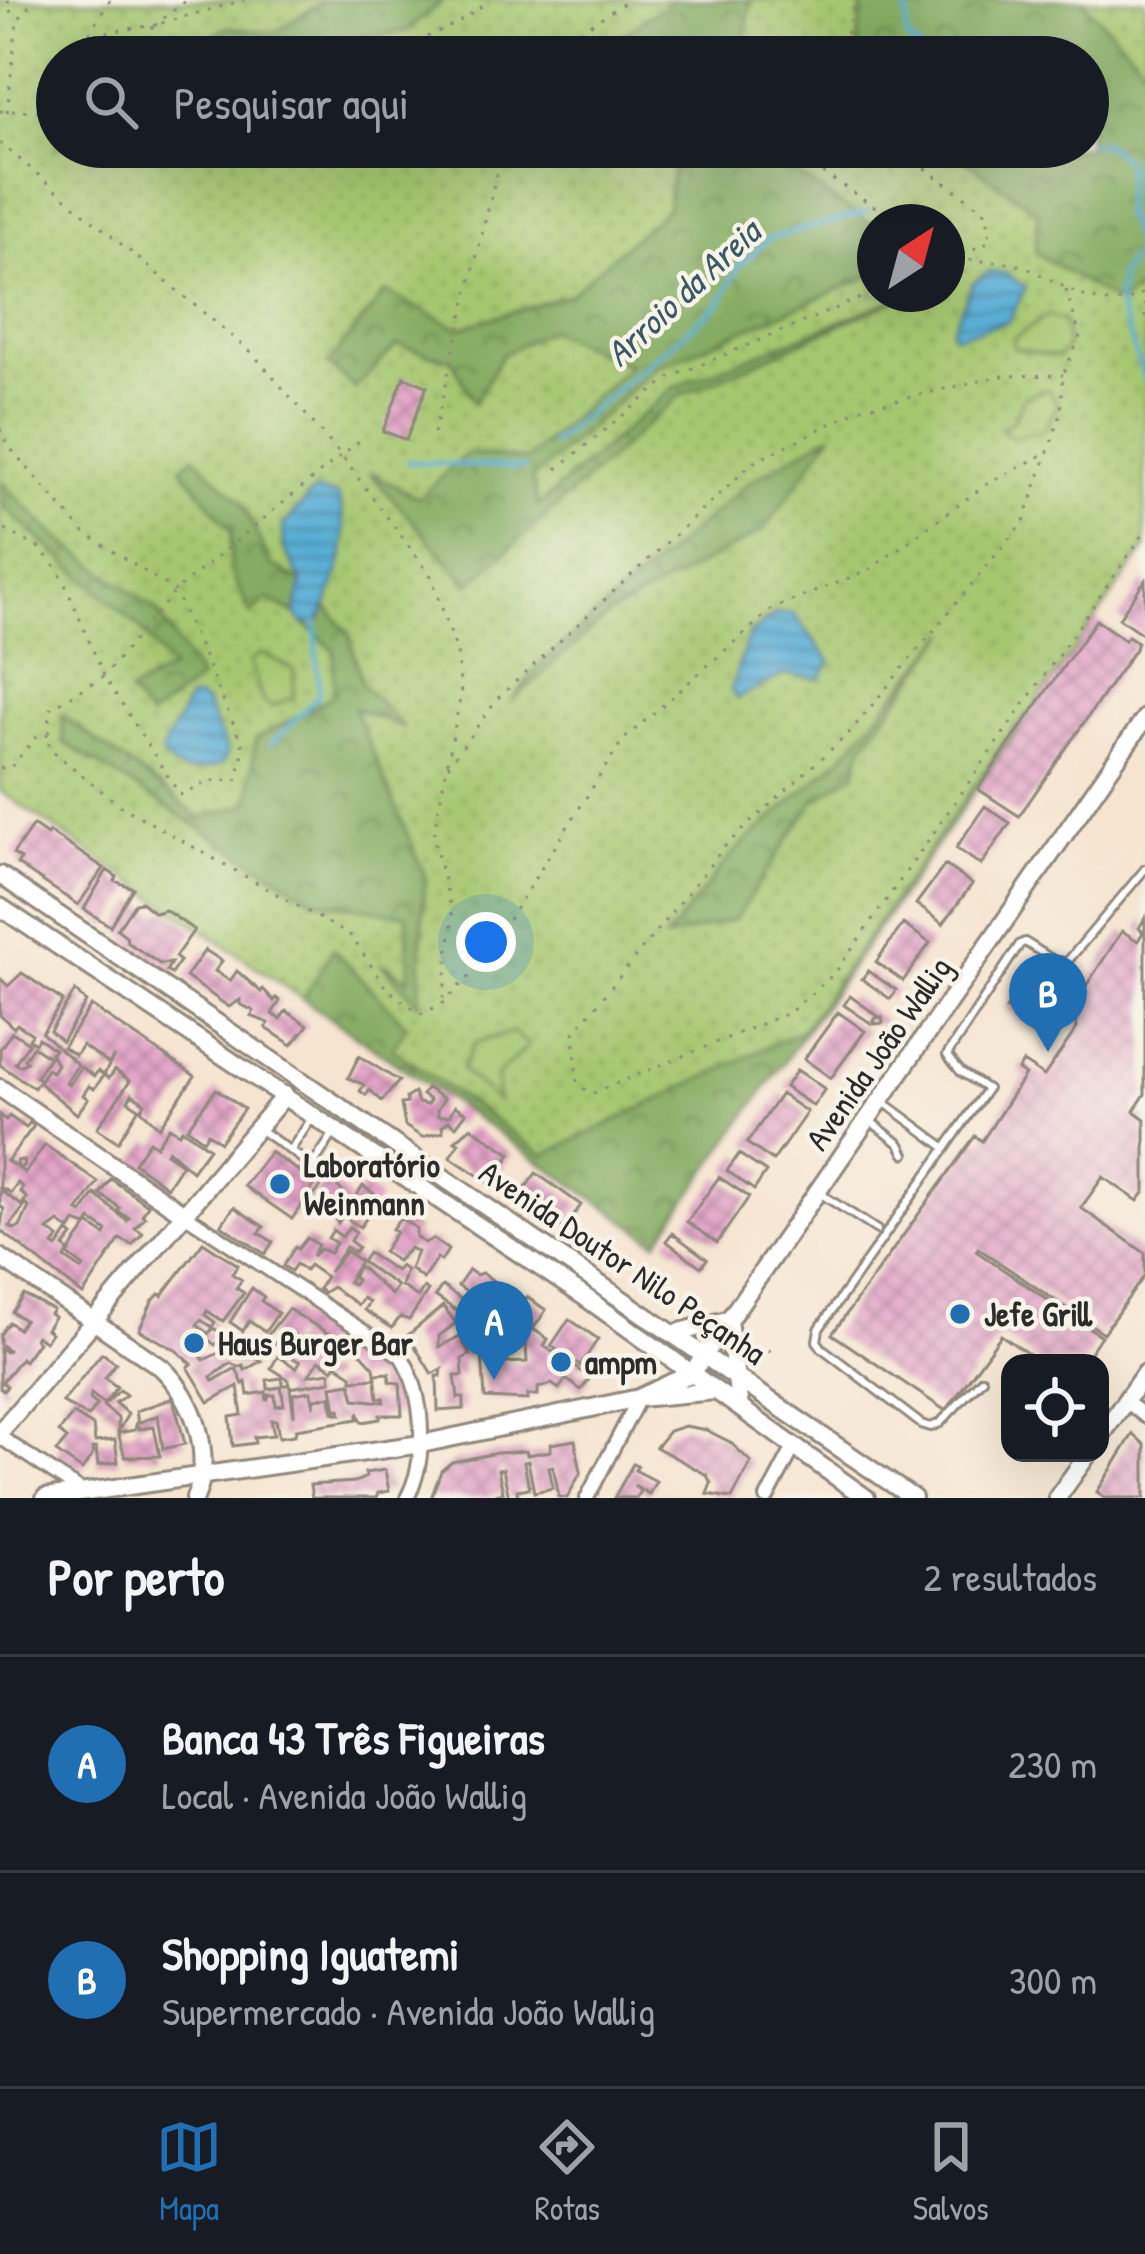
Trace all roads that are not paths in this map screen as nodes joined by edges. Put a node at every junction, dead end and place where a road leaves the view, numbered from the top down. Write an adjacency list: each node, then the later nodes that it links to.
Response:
1 (1141, 733): 8 (main road, Avenida João Wallig)
2 (1145, 869): 13 (lane)
3 (0, 875): 7 (main road, Avenida Doutor Nilo Peçanha)
4 (0, 907): 6 (main road, Avenida Doutor Nilo Peçanha)
5 (0, 1088): 17 (main road)
6 (285, 1095): 7 (main road); 9 (main road, Avenida Doutor Nilo Peçanha); 11 (main road)
7 (326, 1096): 22 (main road, Avenida Doutor Nilo Peçanha)
8 (882, 1101): 10 (main road, Avenida João Wallig); 13 (lane)
9 (314, 1115): 12 (main road, Avenida Doutor Nilo Peçanha); 14 (lane)
10 (869, 1120): 15 (lane); 16 (main road, Avenida João Wallig)
11 (257, 1128): 14 (lane); 17 (main road)
12 (336, 1130): 14 (lane); 24 (main road, Avenida Doutor Nilo Peçanha)
13 (946, 1148): 27 (lane)
14 (290, 1151)
15 (905, 1154)
16 (818, 1192): 18 (lane); 20 (main road, Avenida João Wallig)
17 (184, 1214): 21 (main road); 35 (street)
18 (877, 1230)
19 (0, 1257): 21 (main road)
20 (728, 1319): 22 (main road); 23 (main road, Avenida João Wallig); 25 (main road)
21 (93, 1322): 34 (main road); 38 (main road)
22 (676, 1333): 23 (main road, Avenida Doutor Nilo Peçanha)
23 (705, 1353): 24 (main road, Avenida João Wallig); 25 (main road, Avenida Doutor Nilo Peçanha)
24 (684, 1367): 28 (main road, Avenida Doutor Nilo Peçanha); 29 (main road, Avenida João Wallig)
25 (735, 1373): 31 (main road); 47 (main road, Avenida Doutor Nilo Peçanha)
26 (1145, 1373): 30 (main road)
27 (982, 1379)
28 (715, 1391): 29 (main road); 31 (main road, Avenida Doutor Nilo Peçanha)
29 (639, 1398): 35 (main road); 44 (street)
30 (1125, 1401): 32 (street); 33 (main road)
31 (740, 1408): 36 (main road, Avenida Doutor Nilo Peçanha)
32 (1145, 1416)
33 (1109, 1424)
34 (0, 1434): 39 (street)
35 (421, 1444): 38 (main road); 43 (street)
36 (794, 1447): 45 (street); 46 (main road, Avenida Doutor Nilo Peçanha)
37 (1083, 1462): 40 (main road)
38 (202, 1472): 39 (main road); 42 (main road)
39 (81, 1491): 41 (main road)
40 (1062, 1496)
41 (51, 1497)
42 (195, 1498)
43 (407, 1498)
44 (587, 1498)
45 (767, 1498)
46 (866, 1498)
47 (913, 1498)

